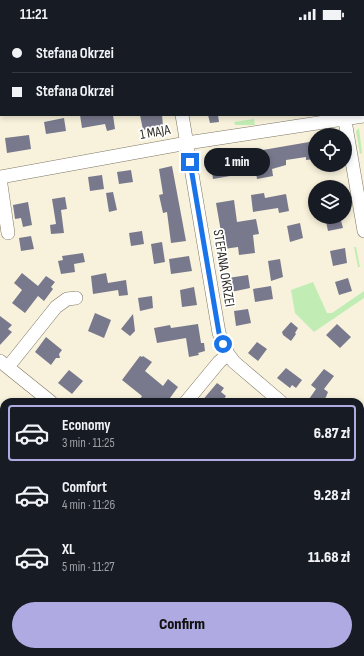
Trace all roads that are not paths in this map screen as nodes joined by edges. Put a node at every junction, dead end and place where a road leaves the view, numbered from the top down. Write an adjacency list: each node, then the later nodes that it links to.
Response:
1 (182, 116): 4 (street, STEFANA OKRZEI)
2 (364, 116): 3 (street, 1 MAJA)
3 (344, 117): 4 (street, 1 MAJA); 6 (street)
4 (187, 143): 5 (street, 1 MAJA); 9 (street, STEFANA OKRZEI)
5 (0, 177): 7 (street)
6 (364, 231)
7 (8, 233)
8 (76, 298): 10 (street)
9 (228, 354): 12 (street); 13 (street, STEFANA OKRZEI)
10 (4, 364): 11 (street)
11 (46, 398)
12 (189, 398)
13 (276, 398)

